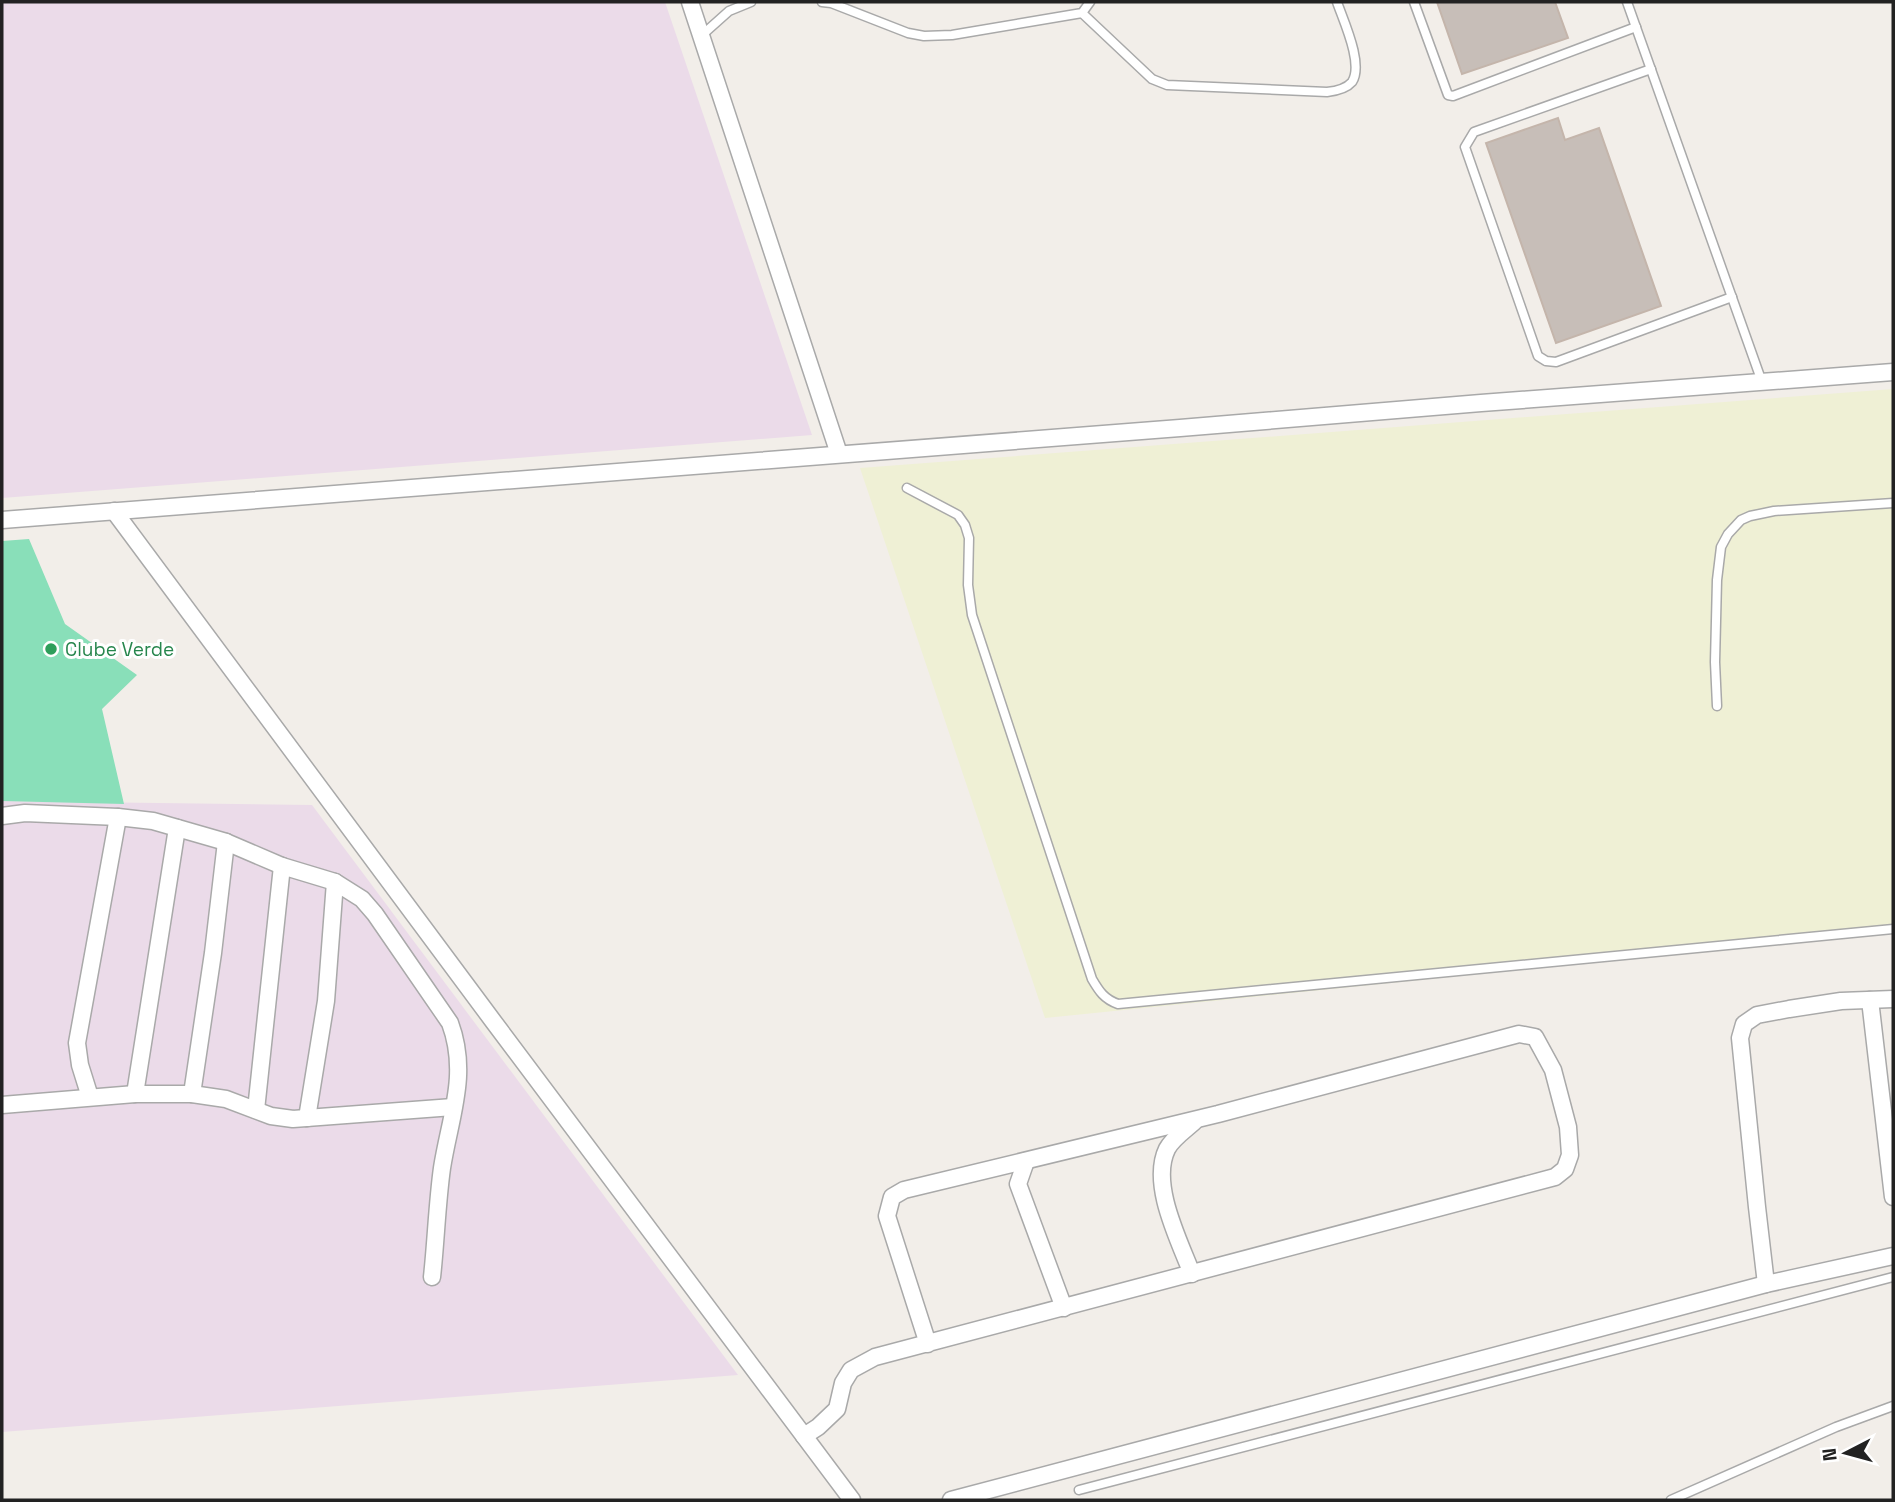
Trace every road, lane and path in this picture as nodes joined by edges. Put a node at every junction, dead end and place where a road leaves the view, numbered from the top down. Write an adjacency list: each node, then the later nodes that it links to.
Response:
1 (690, 2): 10 (street)
2 (751, 2): 10 (lane)
3 (822, 2): 8 (lane)
4 (1090, 2): 8 (lane)
5 (1337, 2): 8 (lane)
6 (1414, 2): 9 (lane)
7 (1627, 2): 9 (lane)
8 (1082, 13)
9 (1636, 27): 11 (lane)
10 (701, 36): 15 (street)
11 (1651, 69): 12 (lane); 12 (lane)
12 (1732, 297): 14 (lane)
13 (1893, 372): 14 (street)
14 (1762, 382): 15 (street)
15 (839, 454): 18 (street)
16 (907, 488): 27 (lane)
17 (1893, 503): 20 (lane)
18 (114, 511): 19 (street); 48 (street)
19 (2, 520)
20 (1717, 706)
21 (2, 816): 22 (street)
22 (118, 817): 23 (street); 32 (street)
23 (177, 828): 24 (street); 30 (street)
24 (226, 842): 25 (street); 31 (street)
25 (282, 866): 26 (street); 35 (street)
26 (335, 883): 34 (street); 36 (street)
27 (1893, 929)
28 (1893, 999): 29 (street)
29 (1870, 1000): 39 (street); 44 (street)
30 (135, 1094): 31 (street); 32 (street)
31 (192, 1094): 35 (street)
32 (90, 1097): 33 (street)
33 (2, 1105)
34 (453, 1107): 36 (street); 42 (street)
35 (256, 1110): 36 (street)
36 (307, 1118)
37 (1195, 1120): 38 (street); 41 (street); 41 (street)
38 (1026, 1161): 45 (street); 46 (street)
39 (1893, 1197)
40 (1893, 1255): 44 (street)
41 (1192, 1274): 45 (street)
42 (432, 1277)
43 (1893, 1277): 49 (lane)
44 (1766, 1284): 51 (street)
45 (1064, 1308): 46 (street)
46 (928, 1343): 48 (street)
47 (1893, 1406): 52 (lane)
48 (804, 1437): 50 (street)
49 (1079, 1490)
50 (852, 1500)
51 (951, 1500)
52 (1671, 1500)

